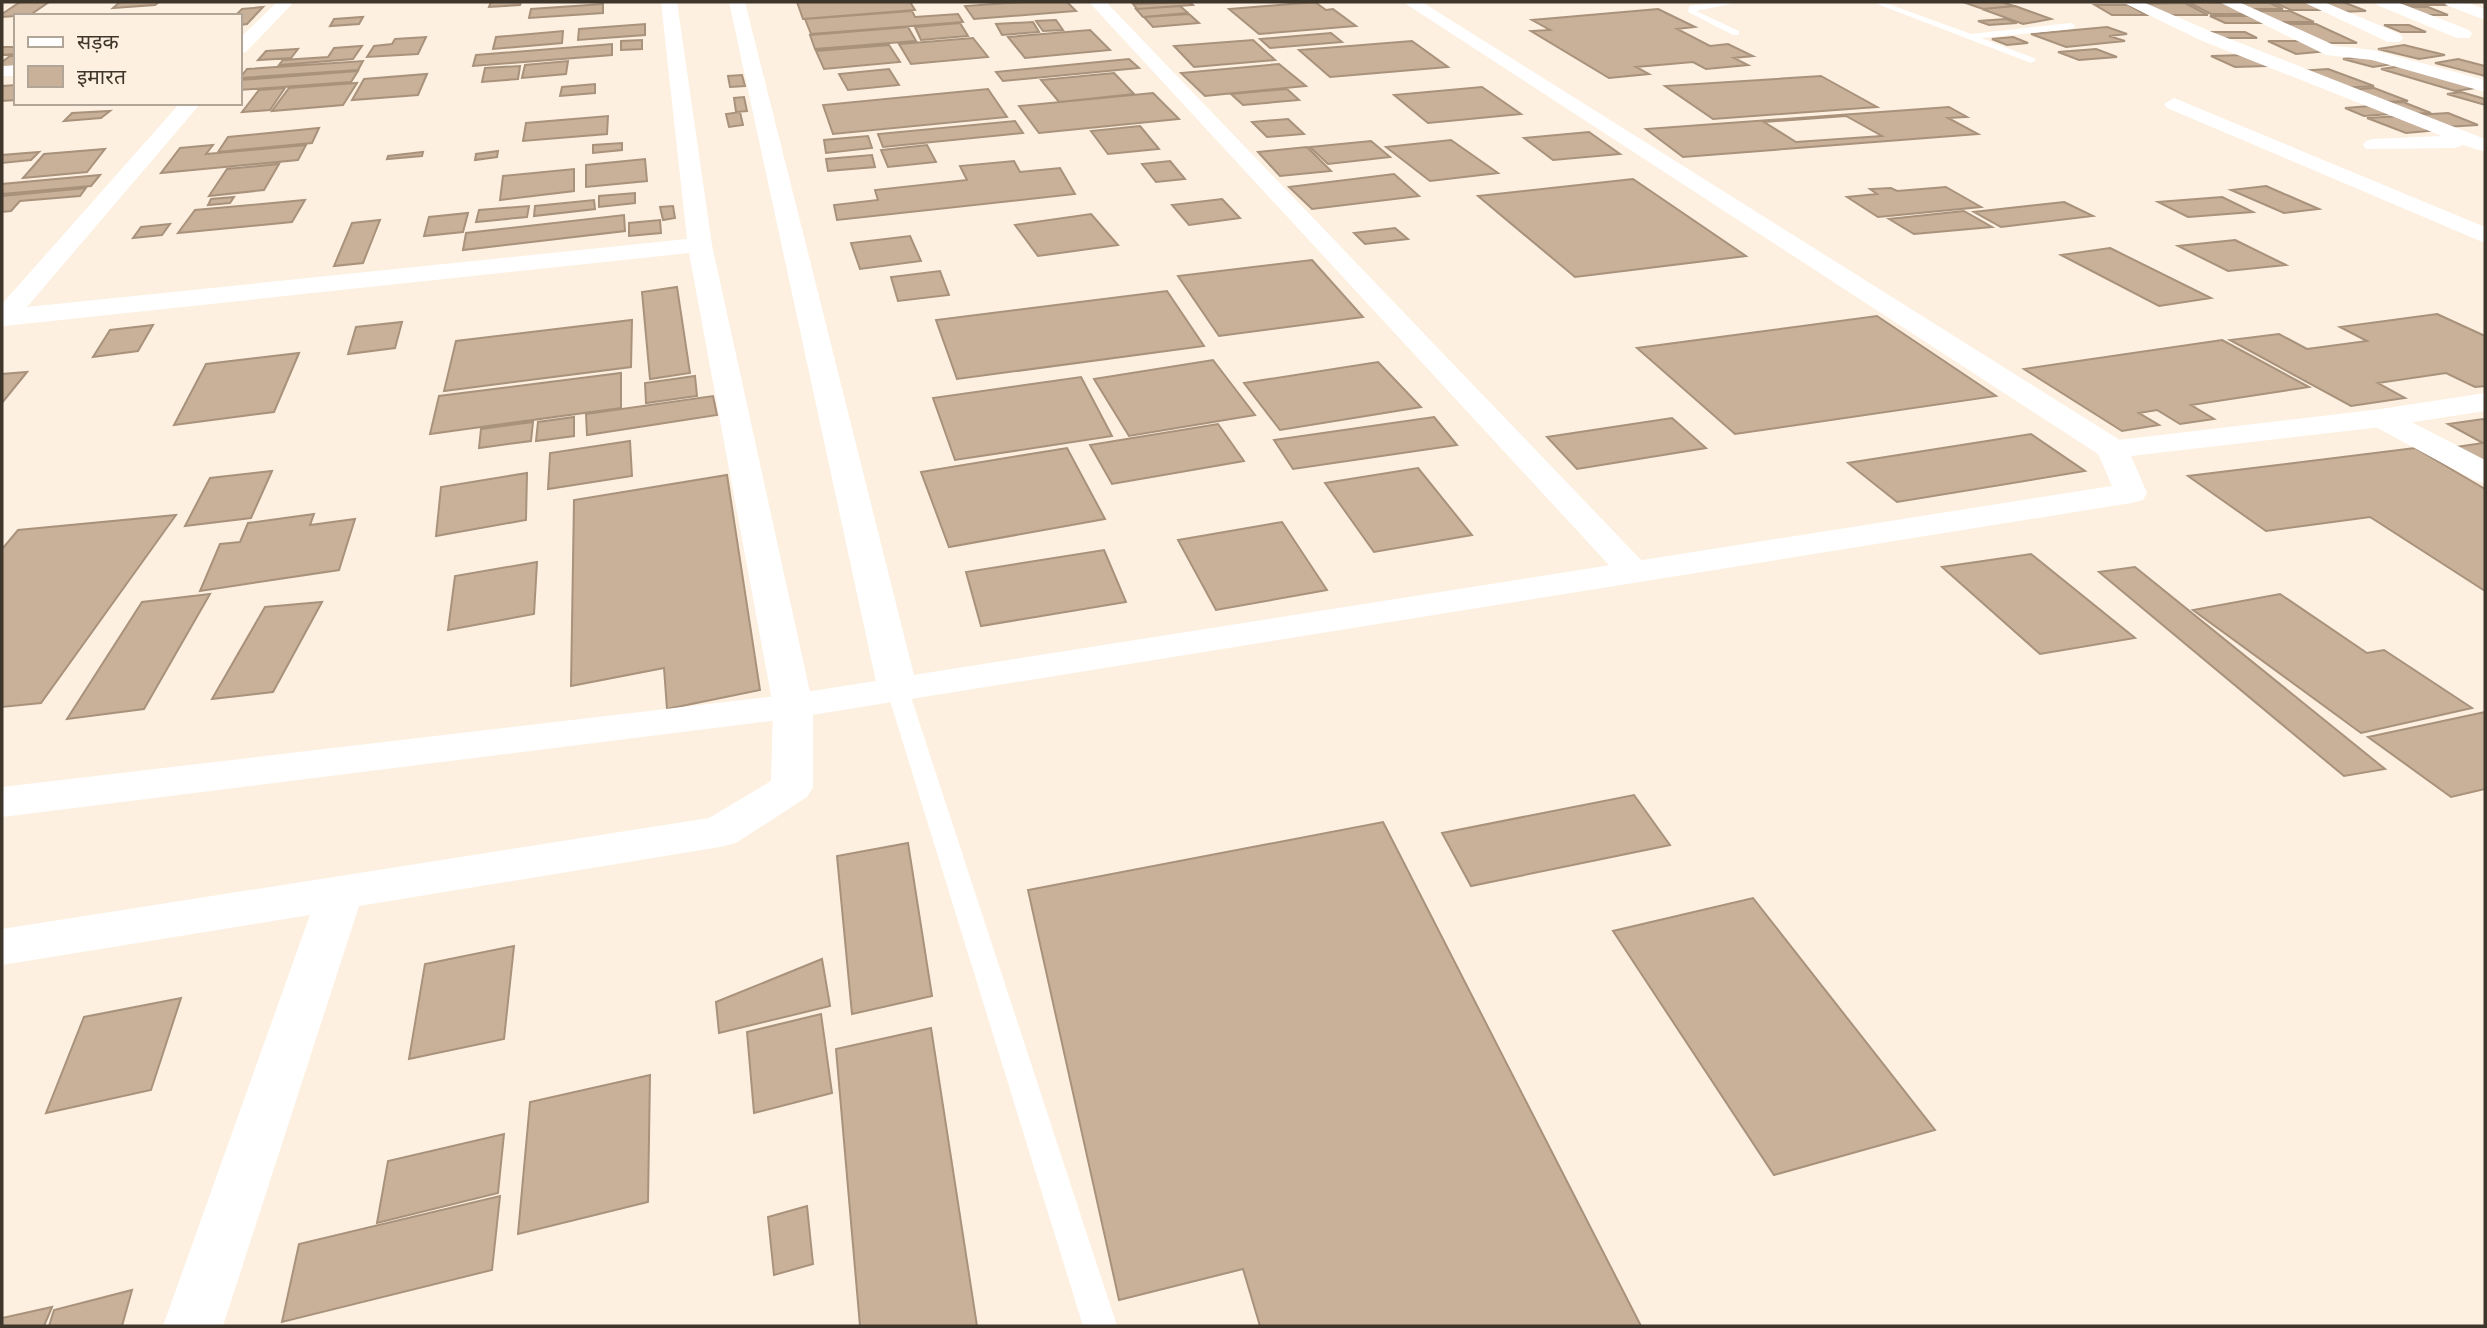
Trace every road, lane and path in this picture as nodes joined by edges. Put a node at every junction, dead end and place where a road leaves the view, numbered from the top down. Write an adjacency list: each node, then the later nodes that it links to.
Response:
1 (286, 2): 21 (street)
2 (669, 2): 37 (street)
3 (737, 2): 44 (street)
4 (1097, 2): 43 (street)
5 (1876, 2): 19 (lane)
6 (2130, 2): 25 (street)
7 (2227, 2): 23 (street)
8 (2311, 2): 15 (street)
9 (2383, 2): 14 (street)
10 (2452, 2): 13 (street)
11 (1733, 3): 17 (lane)
12 (1423, 4): 41 (street)
13 (2485, 15)
14 (2435, 23): 15 (street); 18 (street)
15 (2362, 24): 20 (street)
16 (2071, 26): 19 (lane)
17 (1736, 33)
18 (2463, 34)
19 (1970, 36): 22 (lane)
20 (2394, 38)
21 (242, 46)
22 (2031, 60)
23 (2485, 86)
24 (2380, 87): 25 (street)
25 (2337, 88): 26 (street); 30 (street)
26 (2291, 90)
27 (2174, 104): 35 (street)
28 (189, 105): 38 (street)
29 (2456, 111): 30 (street)
30 (2405, 115): 31 (street); 32 (street)
31 (2358, 117)
32 (2479, 143): 33 (street)
33 (2373, 145)
34 (2485, 213): 35 (street)
35 (2439, 216): 36 (street)
36 (2485, 236)
37 (700, 245): 38 (street); 45 (street)
38 (3, 318)
39 (2485, 402): 40 (street)
40 (2381, 418): 41 (street); 42 (street)
41 (2112, 449): 43 (street)
42 (2485, 473)
43 (1633, 570): 44 (street)
44 (898, 691): 45 (street); 50 (lane)
45 (793, 706): 46 (street); 47 (street)
46 (2, 802)
47 (340, 895): 48 (street); 49 (street)
48 (2, 947)
49 (193, 1326)
50 (1100, 1326)

